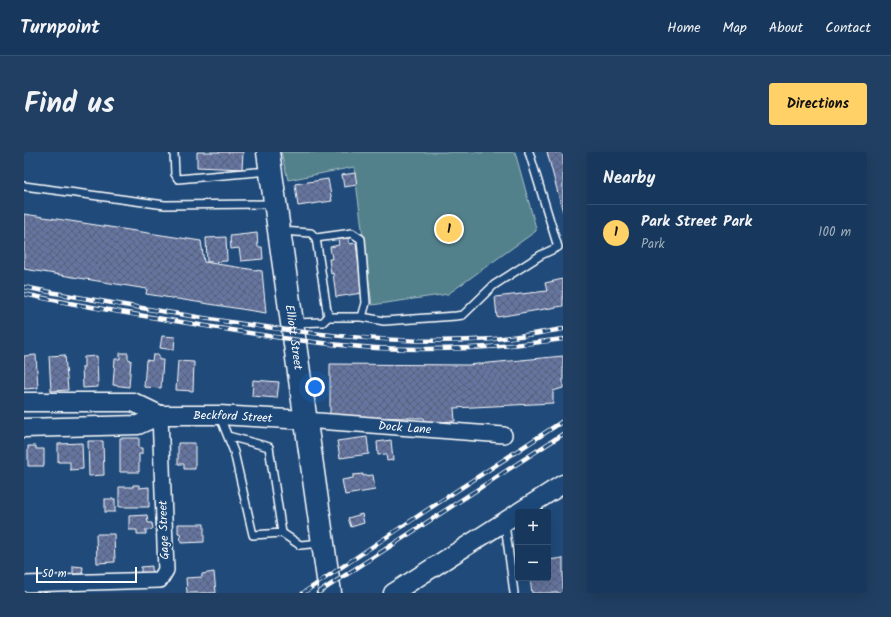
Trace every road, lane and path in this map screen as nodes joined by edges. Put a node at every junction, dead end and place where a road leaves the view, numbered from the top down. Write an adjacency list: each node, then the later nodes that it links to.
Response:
1 (174, 152): 3 (lane)
2 (529, 152): 8 (lane)
3 (269, 161): 5 (main road, Elliott Street)
4 (24, 186): 5 (lane)
5 (275, 204): 6 (main road, Elliott Street)
6 (279, 231): 7 (lane); 11 (main road, Elliott Street)
7 (316, 238): 9 (lane); 10 (lane)
8 (561, 248): 10 (lane)
9 (328, 317): 10 (lane); 11 (lane)
10 (362, 317)
11 (292, 323): 15 (main road, Elliott Street)
12 (24, 402): 13 (street, Beckford Street)
13 (160, 415): 14 (street, Beckford Street); 16 (street, Beckford Street); 23 (street, Gage Street)
14 (219, 415): 15 (street, Beckford Street); 18 (lane)
15 (306, 420): 17 (street, Dock Lane); 22 (main road, Elliott Street)
16 (24, 428)
17 (504, 434)
18 (228, 436): 21 (lane); 21 (lane)
19 (563, 484): 20 (street)
20 (514, 515): 25 (street); 26 (lane)
21 (282, 533): 22 (lane)
22 (323, 543): 24 (main road, Elliott Street)
23 (24, 584)
24 (330, 593)
25 (393, 593)
26 (514, 593)

